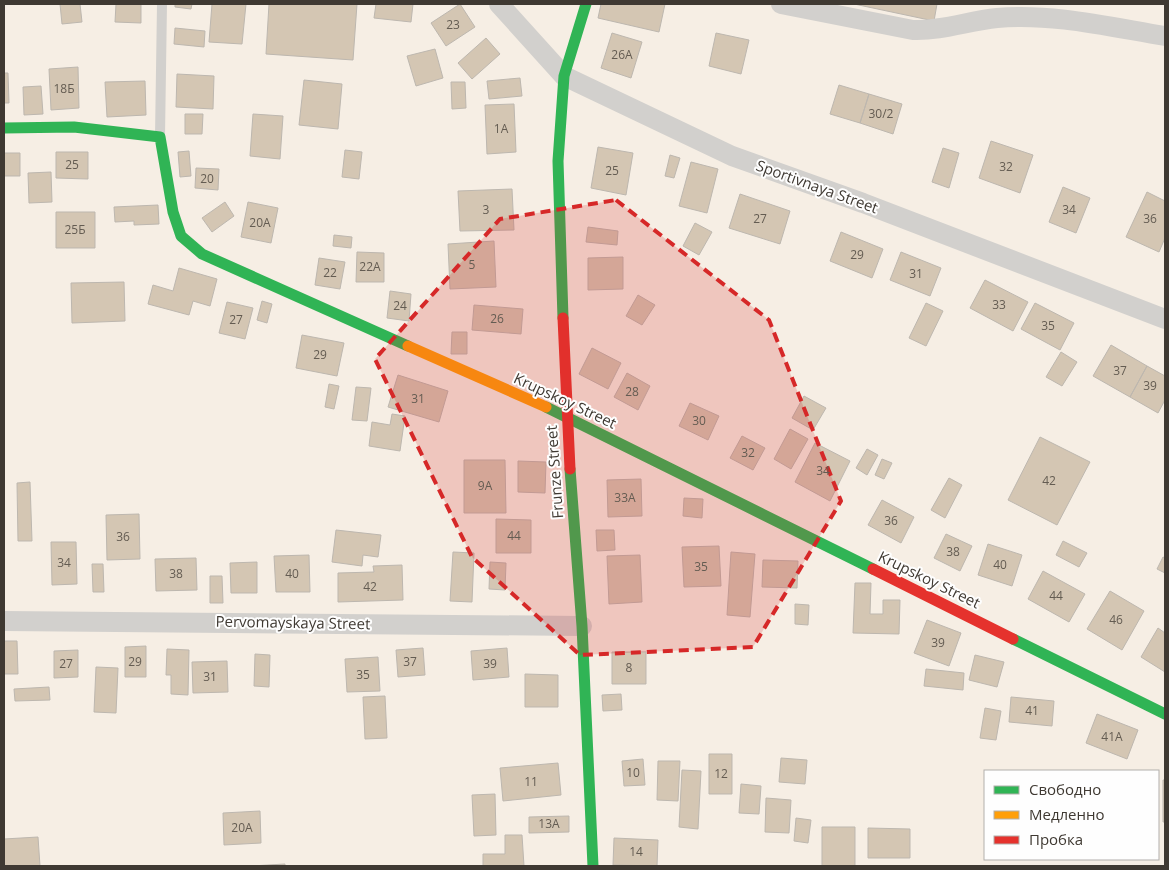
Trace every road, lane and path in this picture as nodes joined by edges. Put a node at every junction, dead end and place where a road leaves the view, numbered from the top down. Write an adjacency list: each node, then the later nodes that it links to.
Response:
1 (162, 4): 8 (lane)
2 (499, 4): 6 (street, Sportivnaya Street)
3 (586, 4): 6 (street, Frunze Street)
4 (781, 4): 5 (street)
5 (1165, 36)
6 (564, 76): 9 (street, Sportivnaya Street); 10 (street, Frunze Street)
7 (4, 128): 8 (street)
8 (160, 137): 10 (street, Krupskoy Street)
9 (1165, 318)
10 (566, 416): 12 (street, Frunze Street); 13 (street, Krupskoy Street)
11 (4, 621): 12 (street, Pervomayskaya Street)
12 (582, 626): 14 (street, Frunze Street)
13 (1165, 714)
14 (593, 866)

